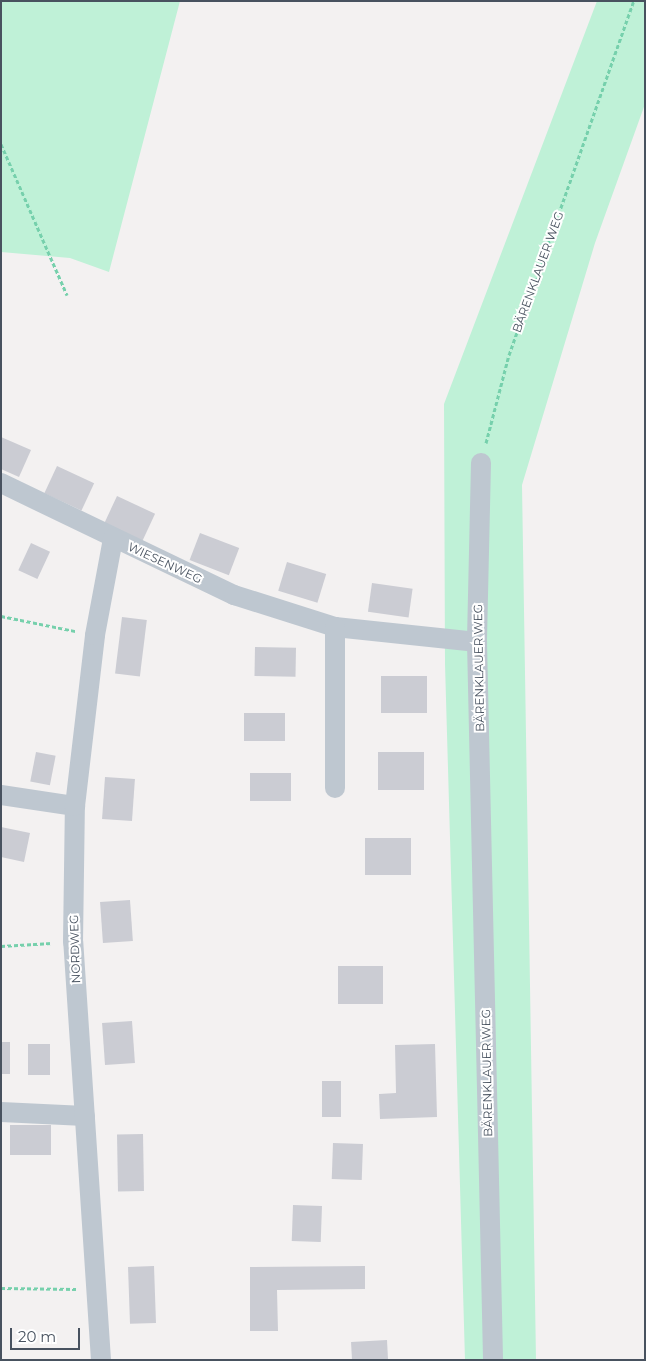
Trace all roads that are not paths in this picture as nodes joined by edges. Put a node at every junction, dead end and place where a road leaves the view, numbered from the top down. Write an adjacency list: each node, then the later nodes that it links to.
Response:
1 (480, 463): 5 (street, BÄRENKLAUER WEG)
2 (1, 483): 3 (street, WIESENWEG)
3 (113, 539): 4 (street, WIESENWEG); 8 (street, NORDWEG)
4 (335, 627): 5 (street, WIESENWEG); 6 (street)
5 (477, 642): 12 (street, BÄRENKLAUER WEG)
6 (335, 788)
7 (1, 795): 8 (street)
8 (75, 806): 10 (street, NORDWEG)
9 (1, 1112): 10 (street)
10 (85, 1116): 11 (street, NORDWEG)
11 (101, 1360)
12 (493, 1360)

